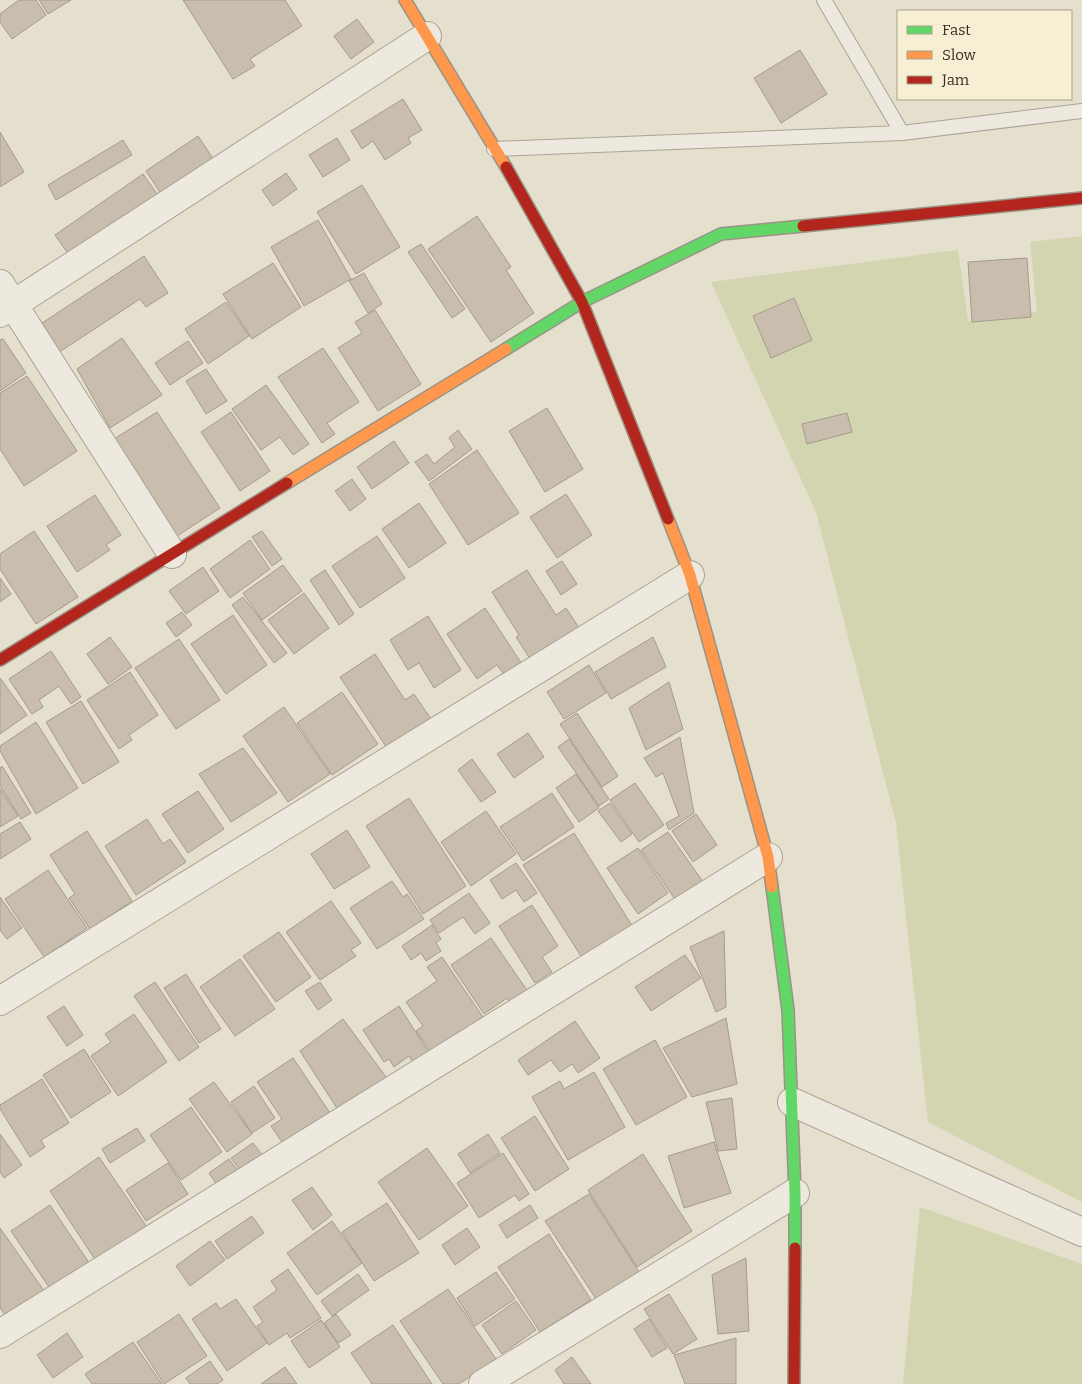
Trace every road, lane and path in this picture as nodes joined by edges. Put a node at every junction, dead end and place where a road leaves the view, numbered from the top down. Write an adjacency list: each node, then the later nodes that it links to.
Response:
1 (405, 0): 3 (main road)
2 (824, 0): 5 (lane)
3 (427, 36): 6 (main road); 8 (street)
4 (1082, 112): 5 (lane)
5 (902, 133): 6 (lane)
6 (494, 149): 9 (main road)
7 (1082, 198): 9 (main road)
8 (4, 301): 10 (street)
9 (582, 302): 10 (main road); 11 (main road)
10 (172, 554): 12 (main road)
11 (690, 575): 13 (main road); 14 (street)
12 (0, 660)
13 (768, 857): 15 (main road); 18 (street)
14 (0, 1001)
15 (792, 1102): 16 (main road); 17 (street)
16 (795, 1193): 19 (street); 20 (main road)
17 (1082, 1232)
18 (0, 1334)
19 (483, 1384)
20 (794, 1384)

